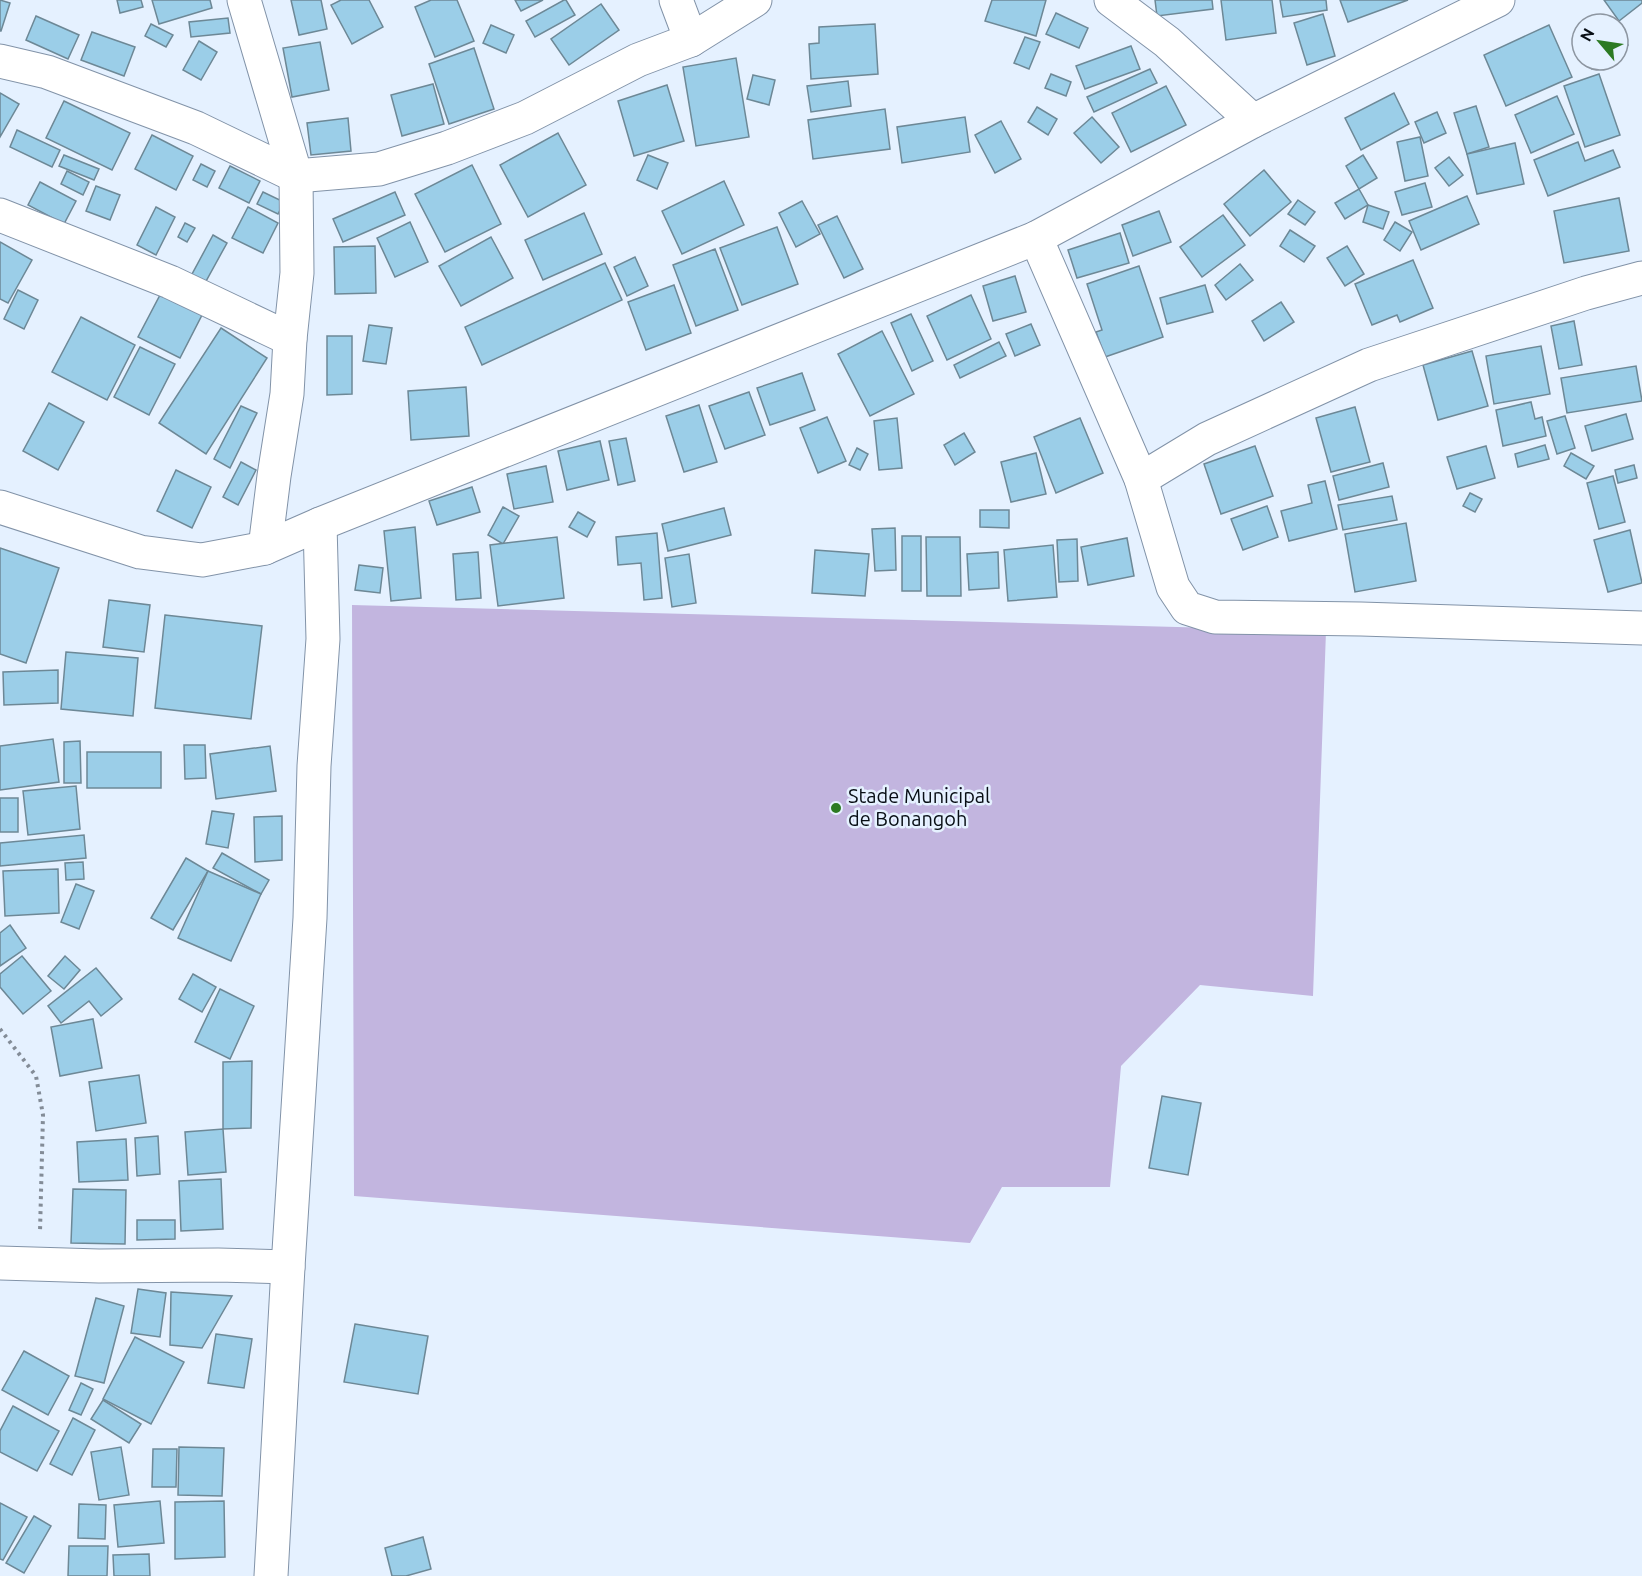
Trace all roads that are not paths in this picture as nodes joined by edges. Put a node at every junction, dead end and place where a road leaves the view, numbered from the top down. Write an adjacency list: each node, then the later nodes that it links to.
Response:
1 (244, 0): 9 (street)
2 (676, 0): 6 (street)
3 (755, 0): 6 (street)
4 (1111, 0): 8 (street)
5 (1498, 0): 8 (street)
6 (691, 40): 9 (street)
7 (0, 61): 9 (street)
8 (1253, 121): 11 (street)
9 (296, 176): 13 (street)
10 (0, 215): 13 (street)
11 (1036, 238): 14 (street); 16 (street)
12 (1642, 278): 14 (street)
13 (290, 339): 17 (street)
14 (1142, 479): 18 (street)
15 (0, 507): 17 (street)
16 (320, 524): 17 (street); 20 (street)
17 (265, 548)
18 (1642, 628)
19 (0, 1263): 20 (street)
20 (288, 1267): 21 (street)
21 (271, 1576)

